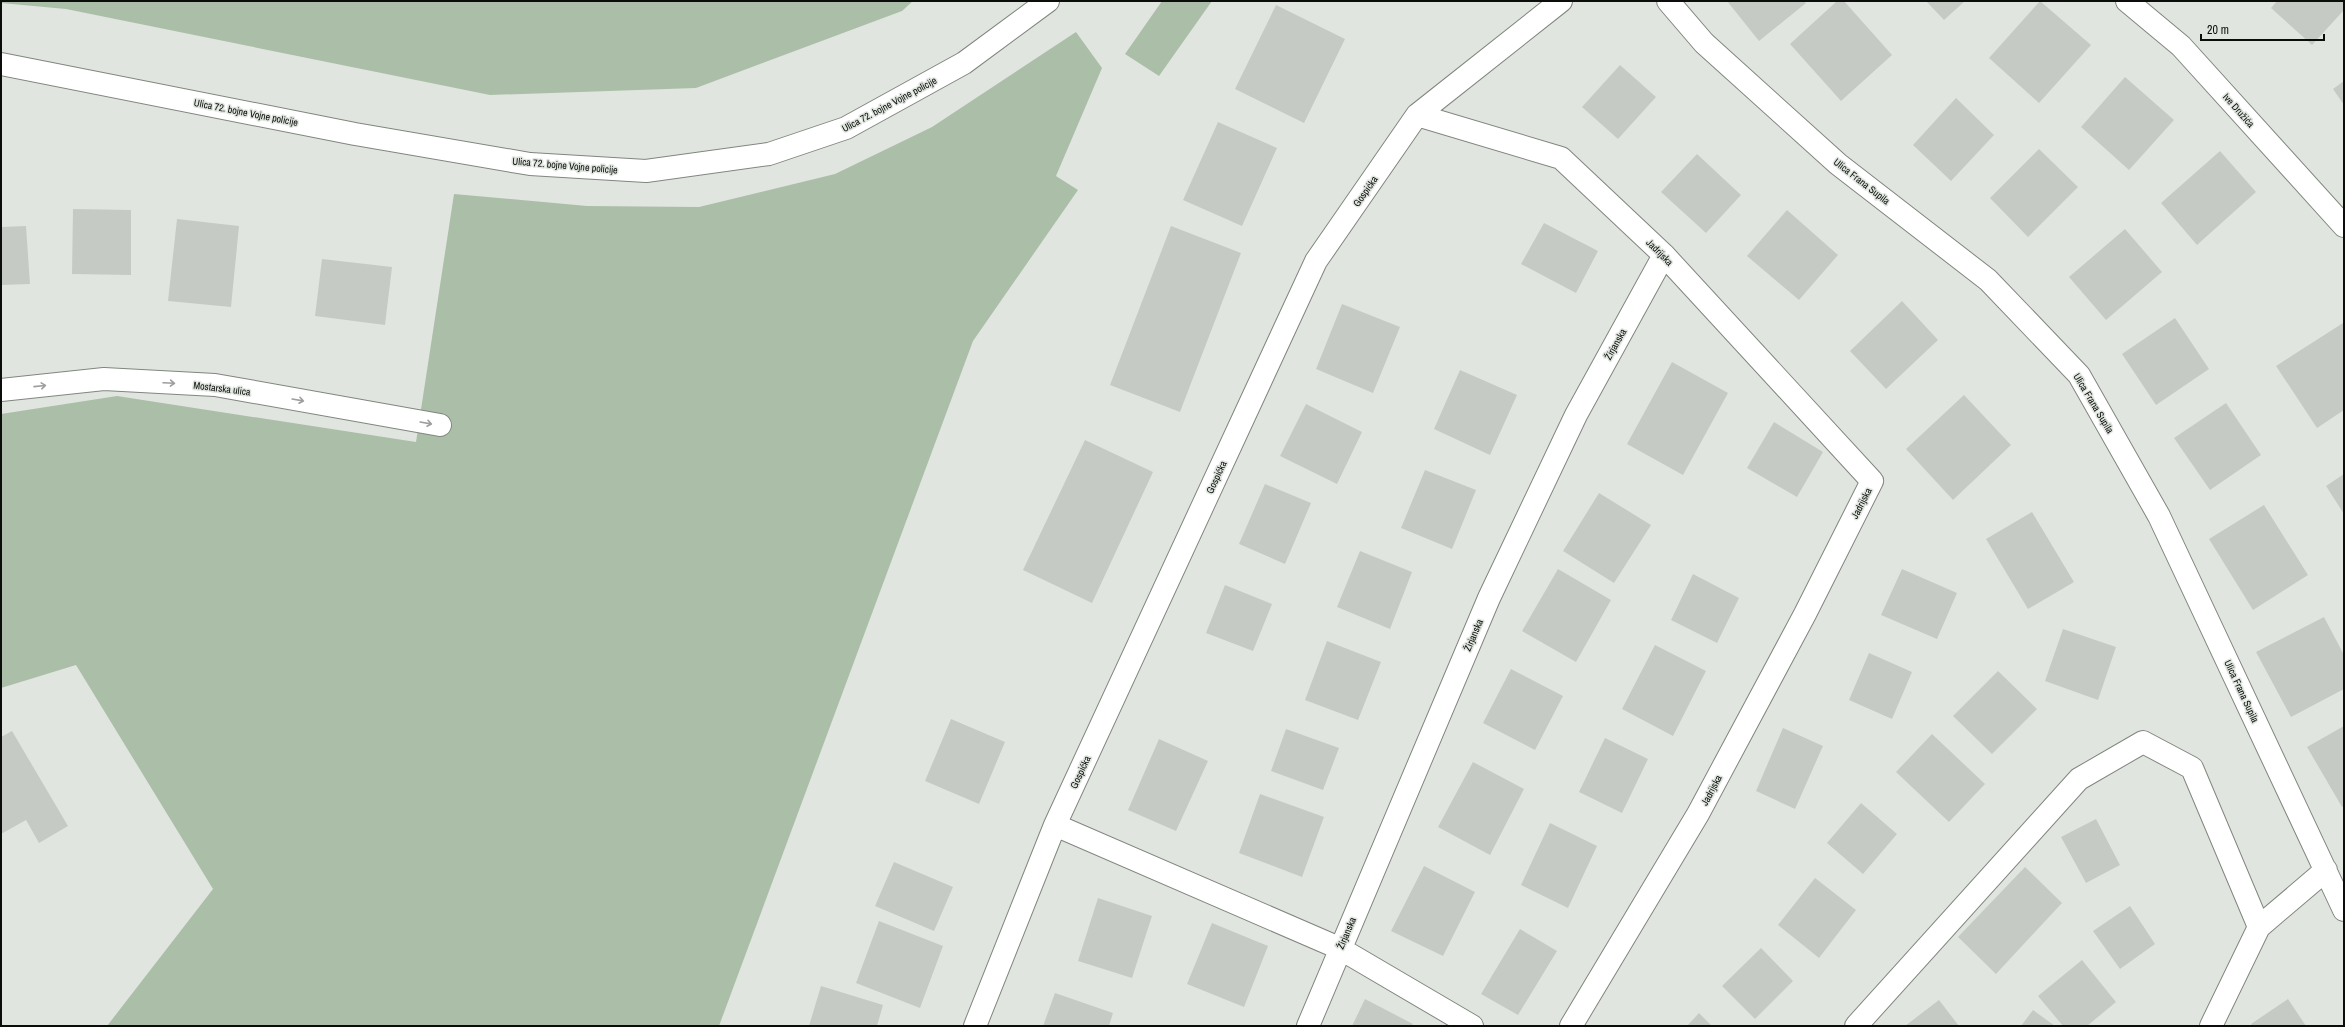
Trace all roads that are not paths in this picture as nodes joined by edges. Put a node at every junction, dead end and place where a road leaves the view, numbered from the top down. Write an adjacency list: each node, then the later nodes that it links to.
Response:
1 (1048, 1): 5 (street, Ulica 72. bojne Vojne policije)
2 (1560, 1): 6 (street, Gospićka)
3 (1668, 1): 12 (street, Ulica Frana Supila)
4 (2127, 1): 7 (street, Ive Družića)
5 (1, 64)
6 (1417, 115): 8 (street, Jadrijska); 11 (street, Gospićka)
7 (2344, 226)
8 (1664, 255): 15 (street, Žirjanska); 19 (street, Jadrijska)
9 (1, 390): 10 (street, Mostarska ulica, one-way to 10)
10 (440, 425)
11 (1055, 825): 15 (street); 16 (street, Gospićka)
12 (2326, 870): 13 (street, Ulica Frana Supila); 14 (street)
13 (2344, 910)
14 (2259, 927): 20 (street); 21 (street)
15 (1340, 948): 17 (street, Žirjanska); 18 (street)
16 (975, 1026)
17 (1308, 1026)
18 (1472, 1026)
19 (1571, 1026)
20 (1856, 1026)
21 (2212, 1026)

